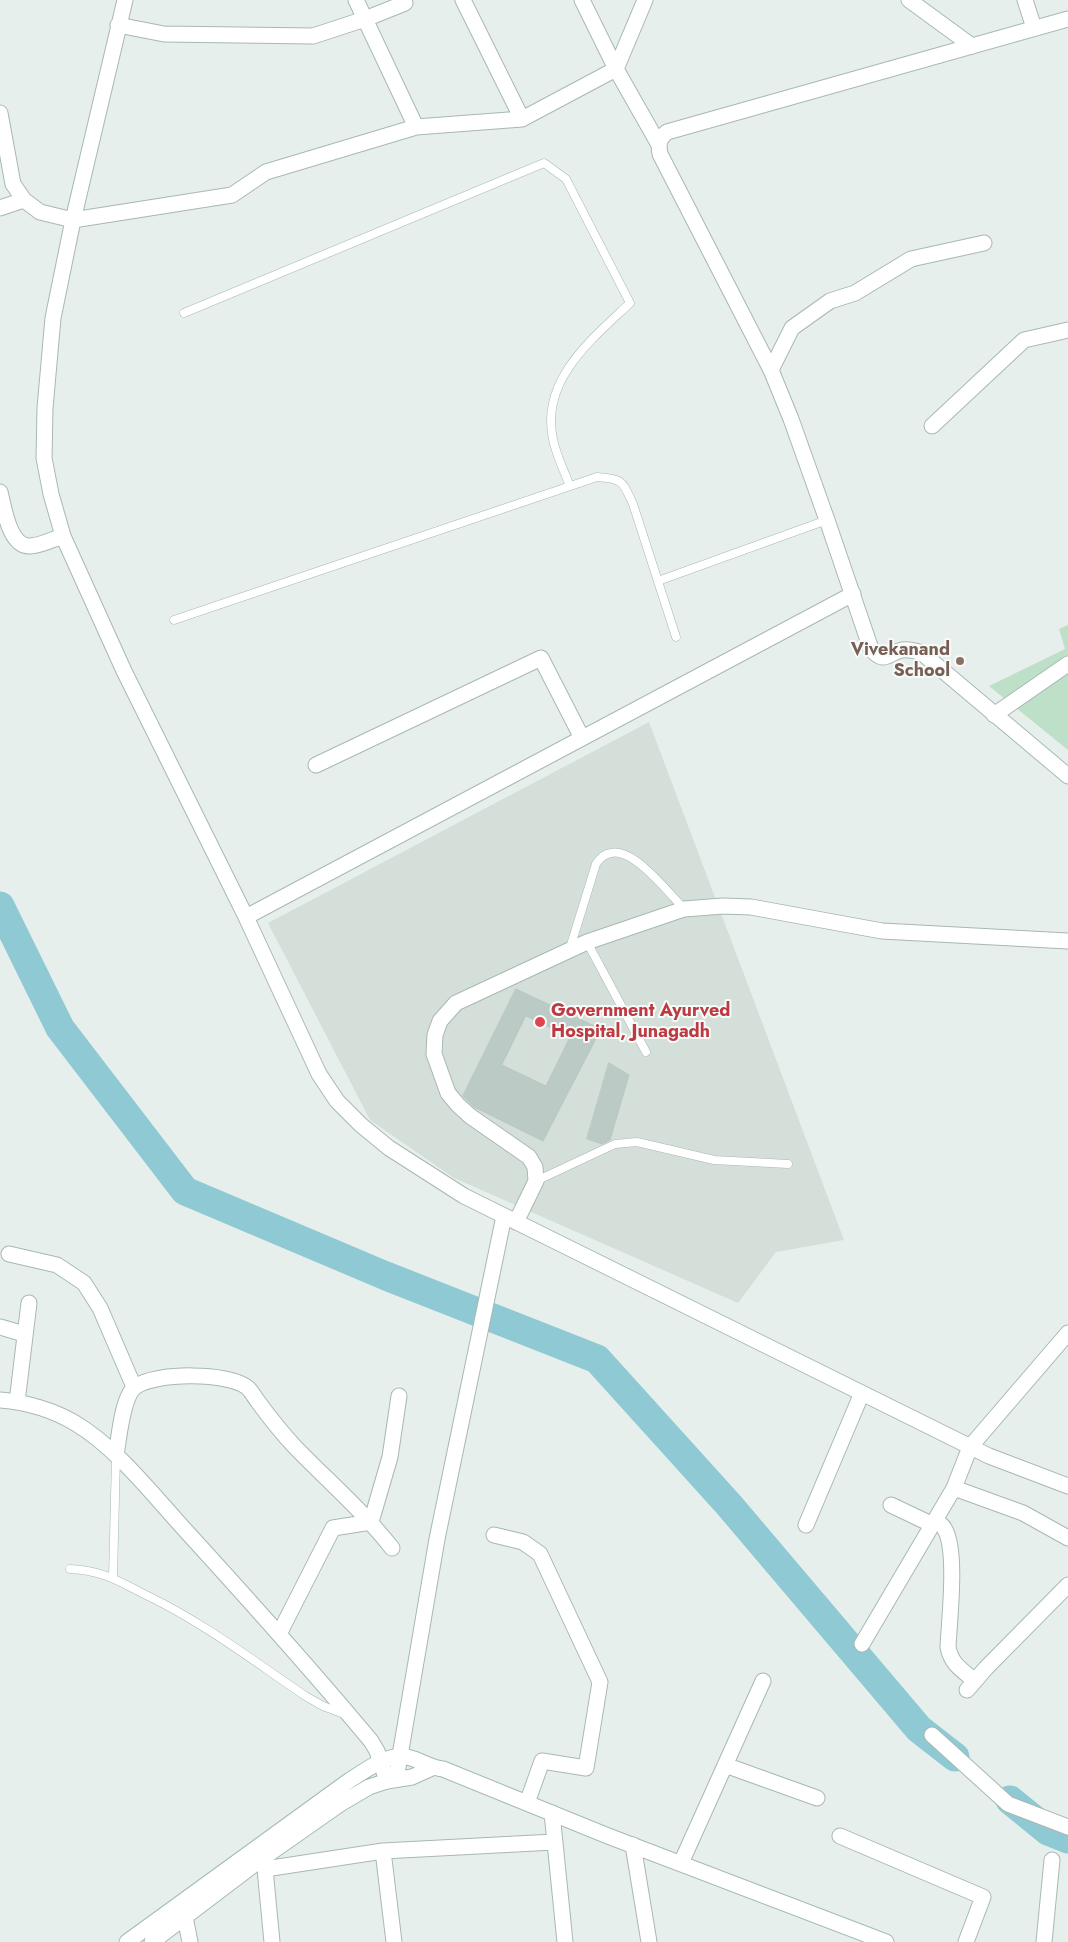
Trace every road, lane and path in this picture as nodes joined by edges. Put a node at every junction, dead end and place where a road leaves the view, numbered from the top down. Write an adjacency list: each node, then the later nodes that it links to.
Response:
1 (125, 0): 11 (street)
2 (356, 0): 10 (street)
3 (463, 0): 16 (street)
4 (582, 0): 14 (street)
5 (645, 0): 14 (street)
6 (908, 0): 13 (street)
7 (1025, 0): 12 (street)
8 (405, 3): 10 (street)
9 (1068, 18): 12 (street)
10 (365, 19): 11 (street); 17 (street)
11 (118, 25): 21 (street)
12 (1034, 28): 13 (street)
13 (972, 46): 18 (street)
14 (616, 68): 16 (street); 18 (street)
15 (0, 113): 19 (street)
16 (522, 119): 17 (street)
17 (416, 127): 21 (street)
18 (658, 143): 25 (street)
19 (24, 200): 20 (street); 21 (street)
20 (0, 208)
21 (73, 220): 30 (street)
22 (984, 243): 25 (street)
23 (184, 313): 27 (lane)
24 (1068, 330): 26 (street)
25 (772, 370): 29 (street)
26 (932, 426)
27 (570, 486): 31 (lane); 33 (lane)
28 (0, 492): 30 (street)
29 (827, 520): 31 (lane); 32 (street)
30 (63, 536): 41 (street)
31 (658, 581): 34 (lane)
32 (853, 594): 36 (street); 37 (street)
33 (174, 620)
34 (676, 637)
35 (1068, 664): 36 (street)
36 (994, 716): 39 (street)
37 (582, 738): 38 (street); 41 (street)
38 (316, 766)
39 (1068, 776)
40 (684, 909): 42 (street); 43 (street); 44 (lane)
41 (246, 917): 48 (street)
42 (1068, 941)
43 (587, 942): 44 (street); 45 (lane)
44 (569, 950): 47 (street)
45 (646, 1052)
46 (788, 1164): 47 (lane)
47 (536, 1181): 48 (street)
48 (510, 1219): 55 (street); 78 (street)
49 (9, 1254): 54 (street)
50 (29, 1303): 53 (street)
51 (0, 1328): 53 (street)
52 (1068, 1333): 59 (street)
53 (24, 1334): 58 (street)
54 (134, 1387): 60 (street); 64 (street)
55 (862, 1393): 59 (street); 66 (street)
56 (399, 1396): 64 (street)
57 (0, 1400): 58 (street)
58 (17, 1402): 60 (street)
59 (970, 1447): 61 (street); 62 (street)
60 (116, 1455): 71 (lane); 73 (street)
61 (1068, 1486)
62 (954, 1488): 65 (street); 68 (street)
63 (891, 1505): 65 (street)
64 (371, 1522): 69 (street); 73 (street)
65 (934, 1523): 72 (street); 74 (street)
66 (806, 1525)
67 (494, 1535): 84 (street)
68 (1068, 1538)
69 (392, 1548)
70 (70, 1569): 71 (lane)
71 (113, 1577): 76 (lane)
72 (1066, 1590)
73 (279, 1634): 76 (street)
74 (862, 1644)
75 (764, 1681): 80 (street)
76 (351, 1716): 79 (street)
77 (932, 1735): 86 (street)
78 (401, 1756): 79 (street); 81 (street); 82 (street)
79 (380, 1762): 82 (street); 91 (street)
80 (725, 1765): 83 (street); 93 (street)
81 (432, 1768): 82 (street); 84 (street)
82 (392, 1780): 91 (street)
83 (817, 1798)
84 (527, 1803): 85 (street)
85 (552, 1813): 88 (street); 89 (street)
86 (1068, 1827)
87 (840, 1836): 104 (street)
88 (554, 1842): 90 (street); 101 (street)
89 (633, 1845): 93 (street); 102 (street)
90 (383, 1851): 91 (street); 100 (street)
91 (260, 1859): 94 (street); 96 (street); 99 (street)
92 (1052, 1860): 105 (street)
93 (681, 1863): 95 (street)
94 (185, 1917): 97 (street); 98 (street)
95 (860, 1936): 103 (street)
96 (127, 1942)
97 (152, 1942)
98 (190, 1942)
99 (272, 1942)
100 (394, 1942)
101 (565, 1942)
102 (649, 1942)
103 (886, 1942)
104 (966, 1942)
105 (1044, 1942)

